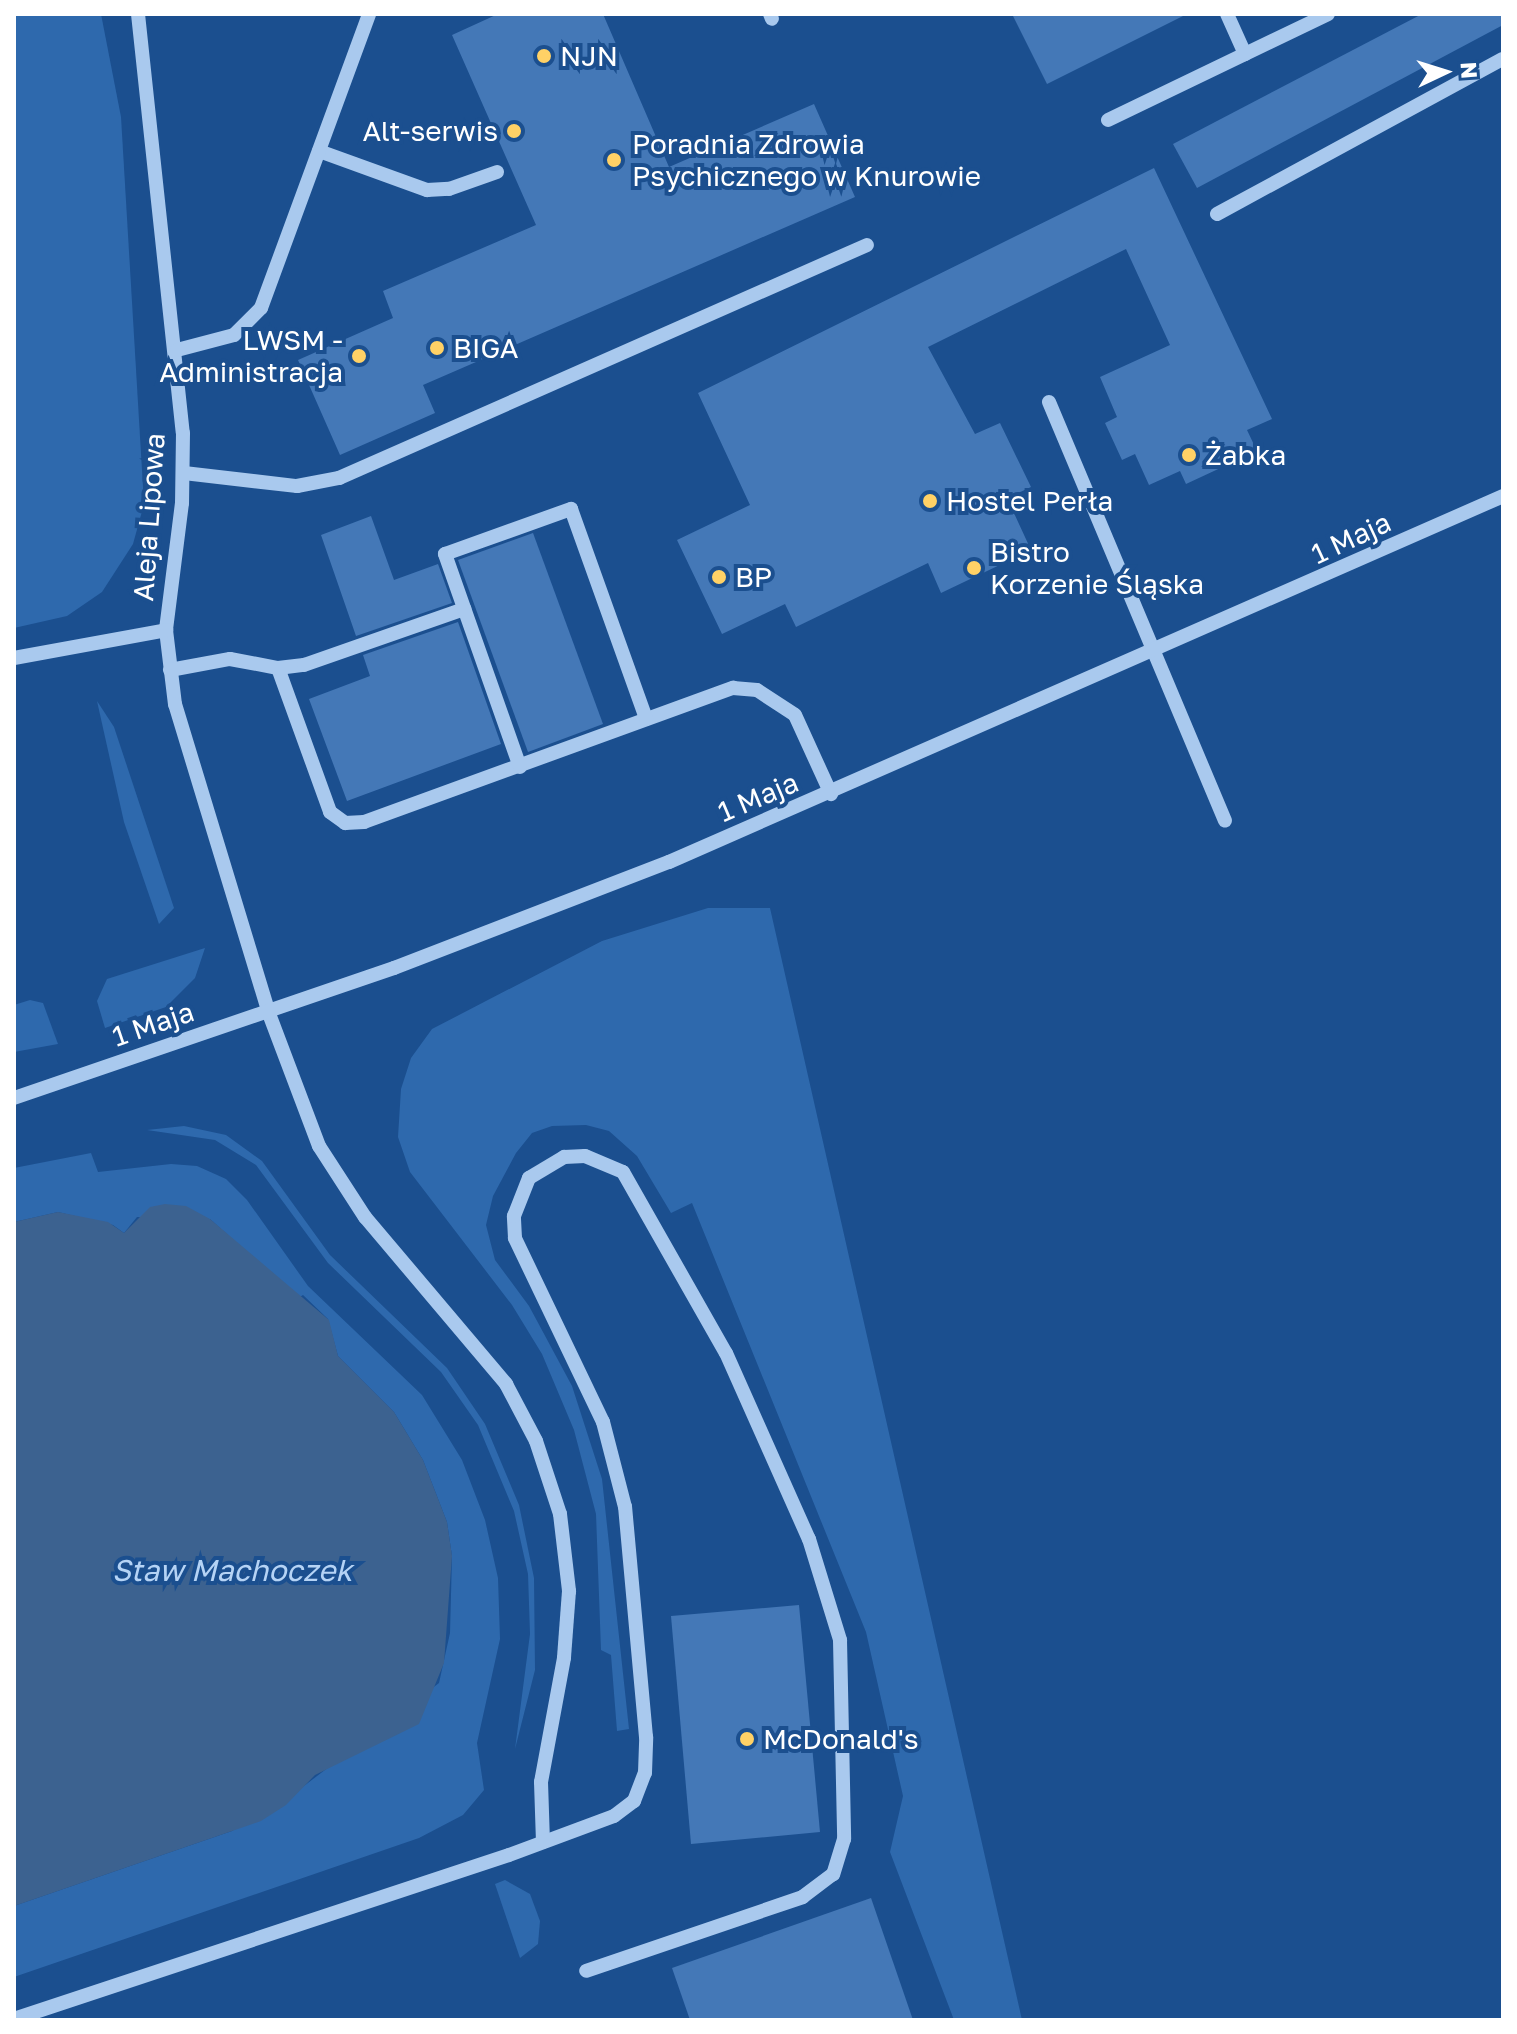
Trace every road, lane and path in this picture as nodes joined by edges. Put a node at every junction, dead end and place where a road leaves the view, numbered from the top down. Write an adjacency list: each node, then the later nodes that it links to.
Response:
1 (138, 14): 12 (street, Aleja Lipowa)
2 (369, 14): 8 (street)
3 (1227, 14): 5 (street)
4 (1328, 14): 5 (street)
5 (1245, 54): 7 (street)
6 (1503, 59): 10 (street)
7 (1108, 120)
8 (319, 151): 9 (street); 12 (street)
9 (497, 172)
10 (1217, 214)
11 (867, 245): 14 (street)
12 (177, 350): 14 (street, Aleja Lipowa)
13 (1049, 402): 18 (street)
14 (184, 473): 17 (street, Aleja Lipowa)
15 (1503, 496): 18 (street, 1 Maja)
16 (464, 609): 20 (street); 22 (street); 23 (street)
17 (166, 630): 19 (street); 21 (street, Aleja Lipowa)
18 (1155, 652): 24 (street, 1 Maja); 25 (street)
19 (14, 658)
20 (278, 668): 21 (street); 23 (street)
21 (170, 670): 26 (street, Aleja Lipowa)
22 (646, 719): 23 (street); 24 (street)
23 (520, 767)
24 (831, 794): 26 (street, 1 Maja)
25 (1225, 821)
26 (268, 1011): 27 (street, 1 Maja); 28 (street, Aleja Lipowa)
27 (14, 1098)
28 (543, 1842): 29 (street); 30 (street)
29 (586, 1971)
30 (14, 2019)

